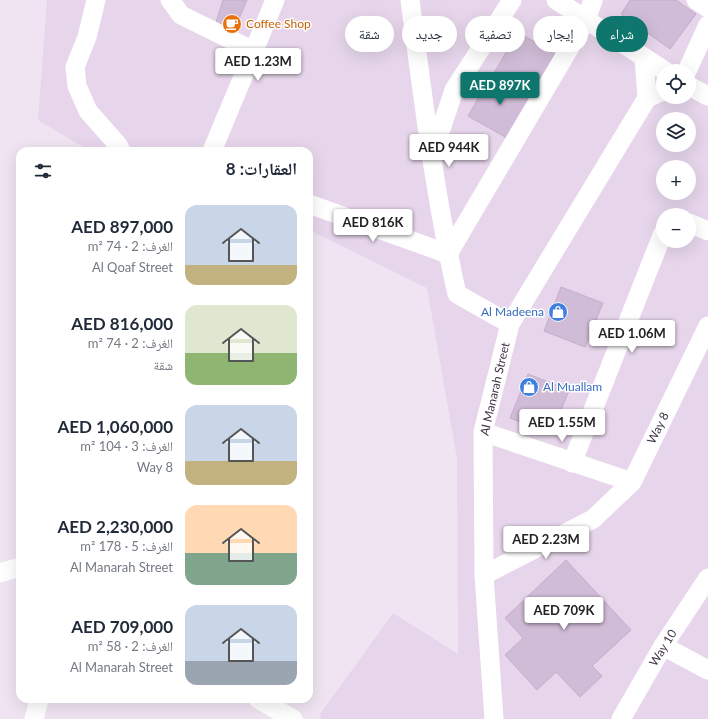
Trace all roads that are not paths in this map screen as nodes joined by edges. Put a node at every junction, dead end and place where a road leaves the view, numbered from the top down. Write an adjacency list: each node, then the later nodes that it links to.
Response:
1 (96, 0): 22 (street)
2 (170, 0): 14 (street)
3 (275, 0): 14 (street)
4 (410, 0): 24 (street)
5 (512, 0): 24 (street)
6 (556, 0): 10 (street)
7 (592, 0): 11 (street)
8 (696, 0): 9 (street)
9 (708, 8)
10 (580, 16)
11 (587, 16)
12 (588, 21): 16 (street)
13 (708, 24): 17 (street)
14 (254, 51): 23 (street)
15 (567, 52): 29 (street)
16 (644, 57): 18 (street); 20 (street, Al Manarah Street)
17 (690, 64)
18 (656, 65)
19 (696, 90): 21 (street)
20 (655, 95): 30 (street, Al Manarah Street)
21 (708, 96)
22 (119, 147)
23 (214, 147)
24 (431, 158): 29 (street)
25 (313, 205): 29 (street)
26 (696, 226): 27 (street)
27 (708, 230)
28 (657, 248): 33 (street)
29 (448, 254): 30 (street)
30 (510, 324): 32 (street, Al Manarah Street)
31 (708, 326): 34 (street, Way 8)
32 (484, 432): 33 (street); 37 (street, Al Manarah Street)
33 (572, 463): 34 (street)
34 (632, 482): 37 (street, Way 8)
35 (16, 568): 36 (street)
36 (0, 573)
37 (484, 574): 47 (street, Al Manarah Street)
38 (0, 578): 40 (street)
39 (708, 578): 41 (street, Way 10)
40 (16, 580)
41 (663, 646): 42 (street); 48 (street, Way 10)
42 (708, 670)
43 (38, 703): 45 (street)
44 (265, 703): 46 (street)
45 (34, 719)
46 (293, 719)
47 (494, 719)
48 (621, 719)

